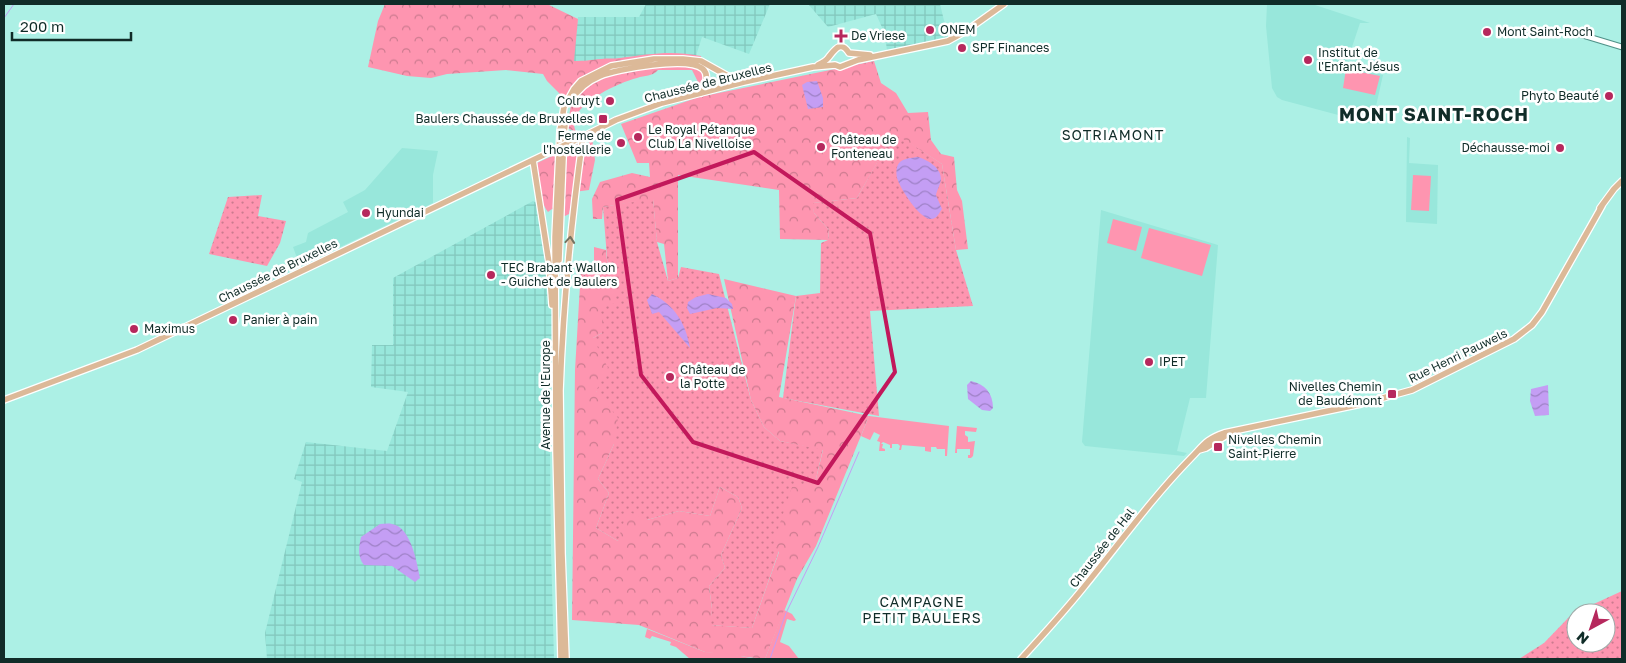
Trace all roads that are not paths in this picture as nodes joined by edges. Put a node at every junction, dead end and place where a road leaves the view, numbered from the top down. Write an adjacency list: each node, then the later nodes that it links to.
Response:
1 (1004, 4): 6 (main road)
2 (1569, 31): 3 (street)
3 (1622, 47)
4 (849, 53): 5 (main road); 6 (main road); 7 (main road)
5 (830, 56): 8 (main road); 9 (main road)
6 (875, 56): 7 (main road)
7 (849, 62): 8 (main road)
8 (835, 65): 9 (main road)
9 (813, 67): 10 (main road, Chaussée de Bruxelles)
10 (744, 82): 11 (main road, Chaussée de Bruxelles); 12 (main road)
11 (701, 94): 12 (main road); 13 (main road, Chaussée de Bruxelles)
12 (562, 133): 16 (main road, Avenue de l'Europe); 17 (main road, Avenue de l'Europe)
13 (583, 137): 14 (main road, Chaussée de Bruxelles, bridge); 17 (main road, one-way to 13)
14 (533, 160): 16 (main road); 18 (main road, Chaussée de Bruxelles)
15 (1622, 181): 19 (main road, Rue Henri Pauwels)
16 (556, 352): 20 (main road, Avenue de l'Europe)
17 (560, 393): 21 (main road, Avenue de l'Europe)
18 (4, 400)
19 (1246, 429): 22 (main road, Chaussée de Hal)
20 (561, 659)
21 (566, 659)
22 (1021, 659)

